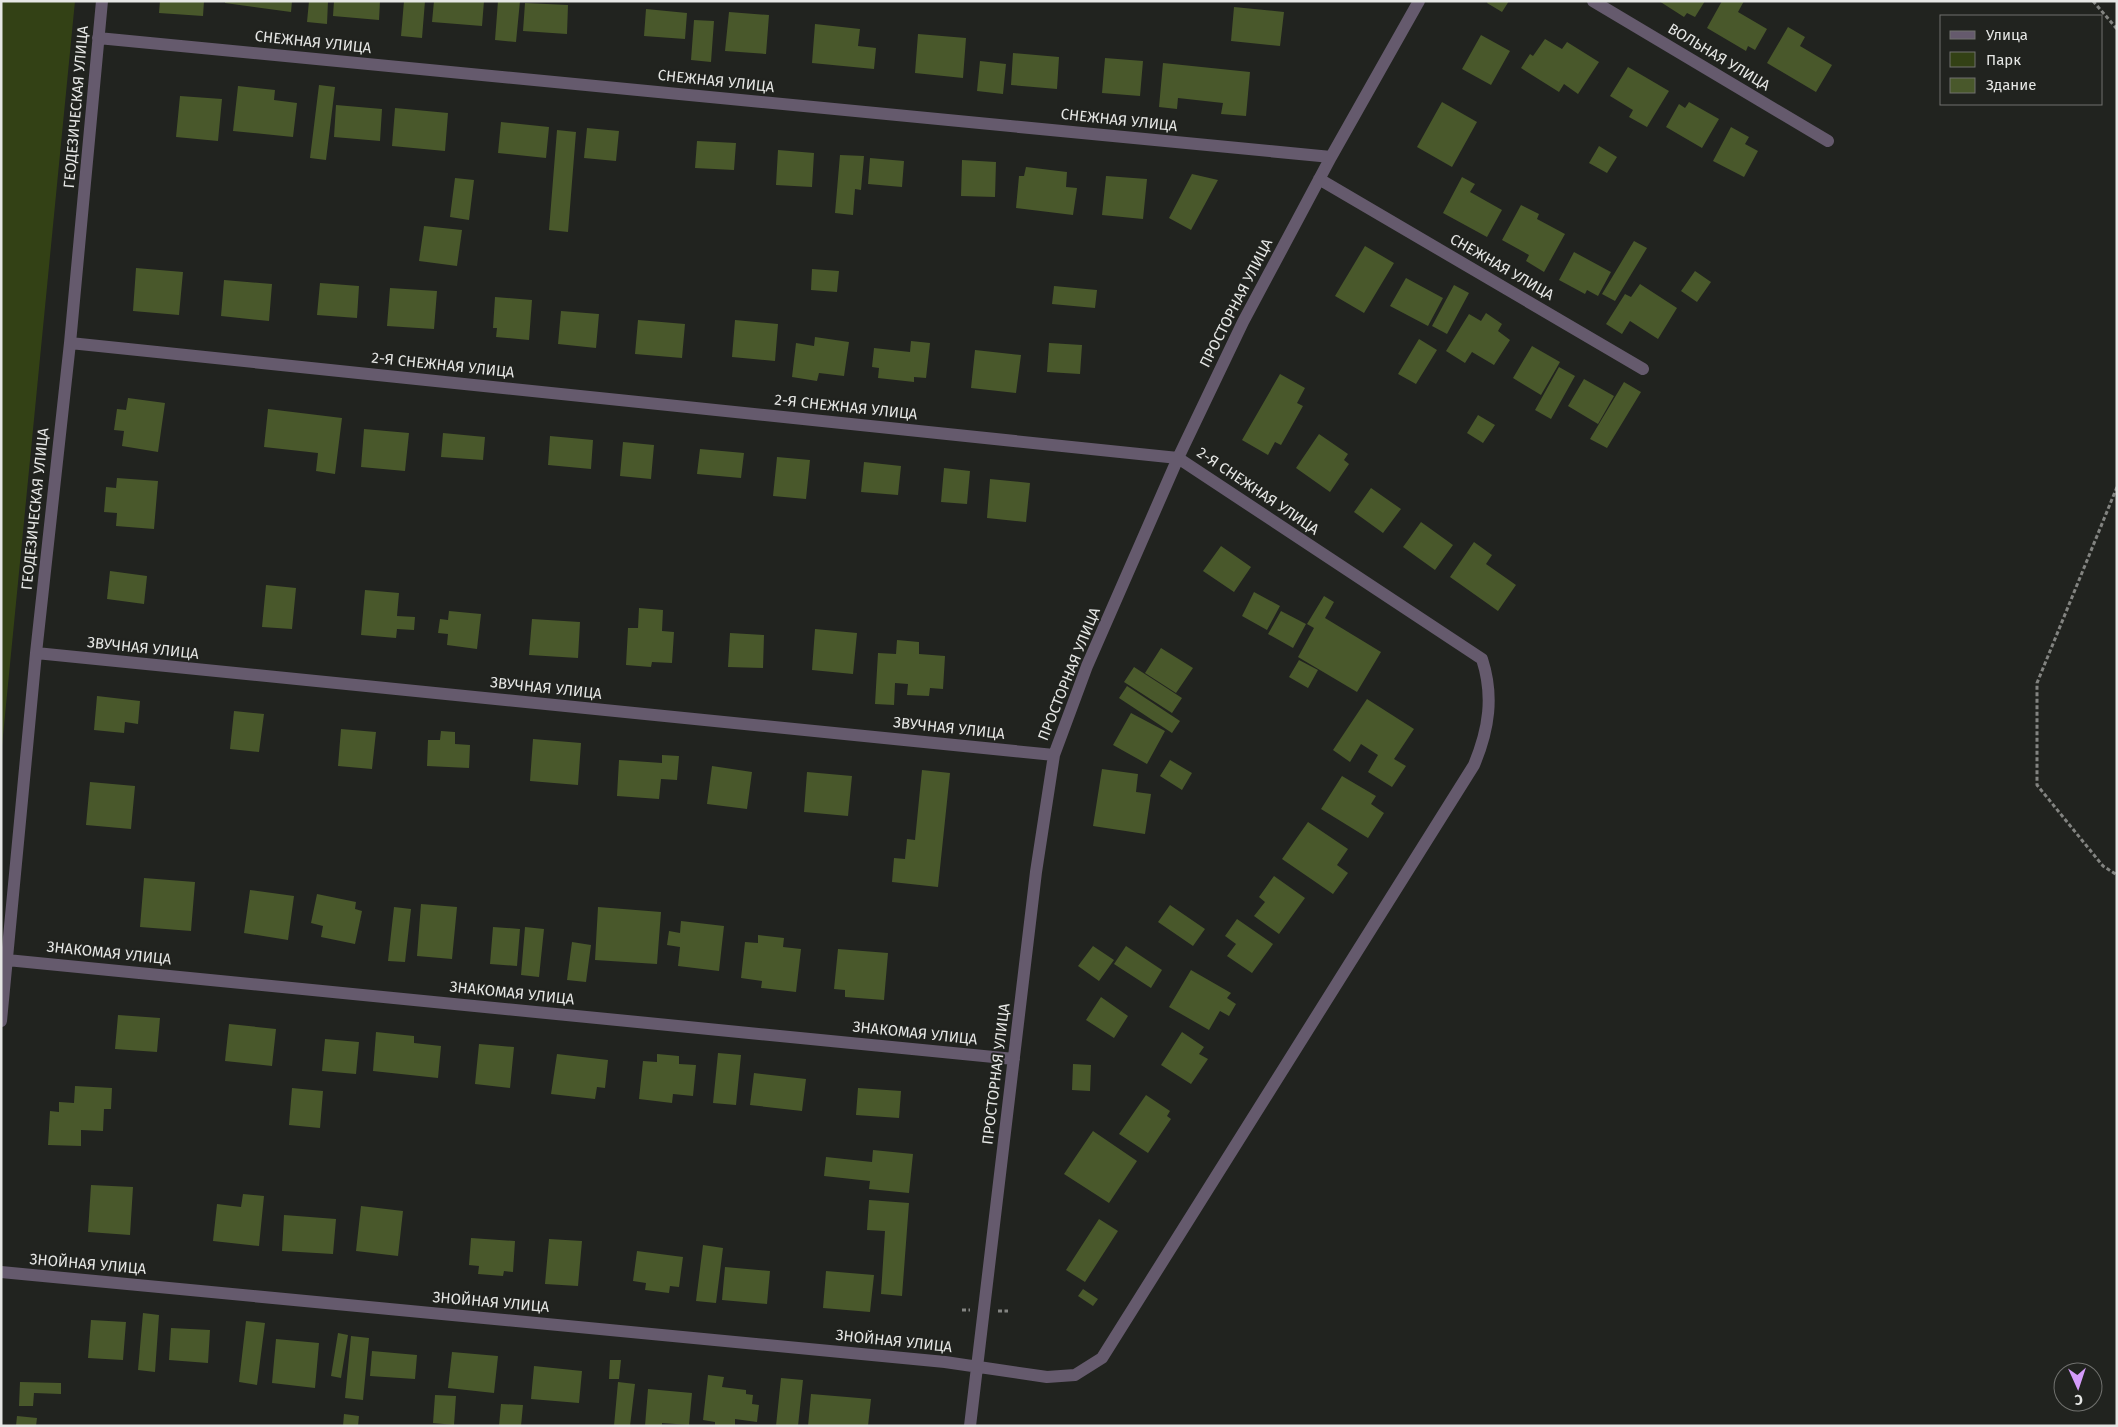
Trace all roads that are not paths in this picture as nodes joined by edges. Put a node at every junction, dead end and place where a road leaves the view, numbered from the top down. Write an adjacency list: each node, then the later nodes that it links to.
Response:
1 (102, 1): 4 (street, ГЕОДЕЗИЧЕСКАЯ УЛИЦА)
2 (1419, 1): 6 (street, ПРОСТОРНАЯ УЛИЦА)
3 (1593, 1): 5 (street, ВОЛЬНАЯ УЛИЦА)
4 (98, 38): 6 (street, СНЕЖНАЯ УЛИЦА); 8 (street, ГЕОДЕЗИЧЕСКАЯ УЛИЦА)
5 (1828, 140)
6 (1331, 157): 7 (street, ПРОСТОРНАЯ УЛИЦА)
7 (1319, 179): 9 (street, СНЕЖНАЯ УЛИЦА); 10 (street, ПРОСТОРНАЯ УЛИЦА)
8 (70, 343): 10 (street, 2-Я СНЕЖНАЯ УЛИЦА); 11 (street, ГЕОДЕЗИЧЕСКАЯ УЛИЦА)
9 (1643, 369)
10 (1178, 458): 12 (street, 2-Я СНЕЖНАЯ УЛИЦА); 13 (street, ПРОСТОРНАЯ УЛИЦА)
11 (36, 653): 13 (street, ЗВУЧНАЯ УЛИЦА); 14 (street, ГЕОДЕЗИЧЕСКАЯ УЛИЦА)
12 (1486, 737): 18 (street, ЗНОЙНАЯ УЛИЦА)
13 (1054, 754): 16 (street, ПРОСТОРНАЯ УЛИЦА)
14 (7, 960): 15 (street, ГЕОДЕЗИЧЕСКАЯ УЛИЦА); 16 (street, ЗНАКОМАЯ УЛИЦА)
15 (1, 1021)
16 (1014, 1059): 18 (street, ПРОСТОРНАЯ УЛИЦА)
17 (1, 1272): 18 (street, ЗНОЙНАЯ УЛИЦА)
18 (977, 1365): 19 (street, ПРОСТОРНАЯ УЛИЦА)
19 (970, 1426)

